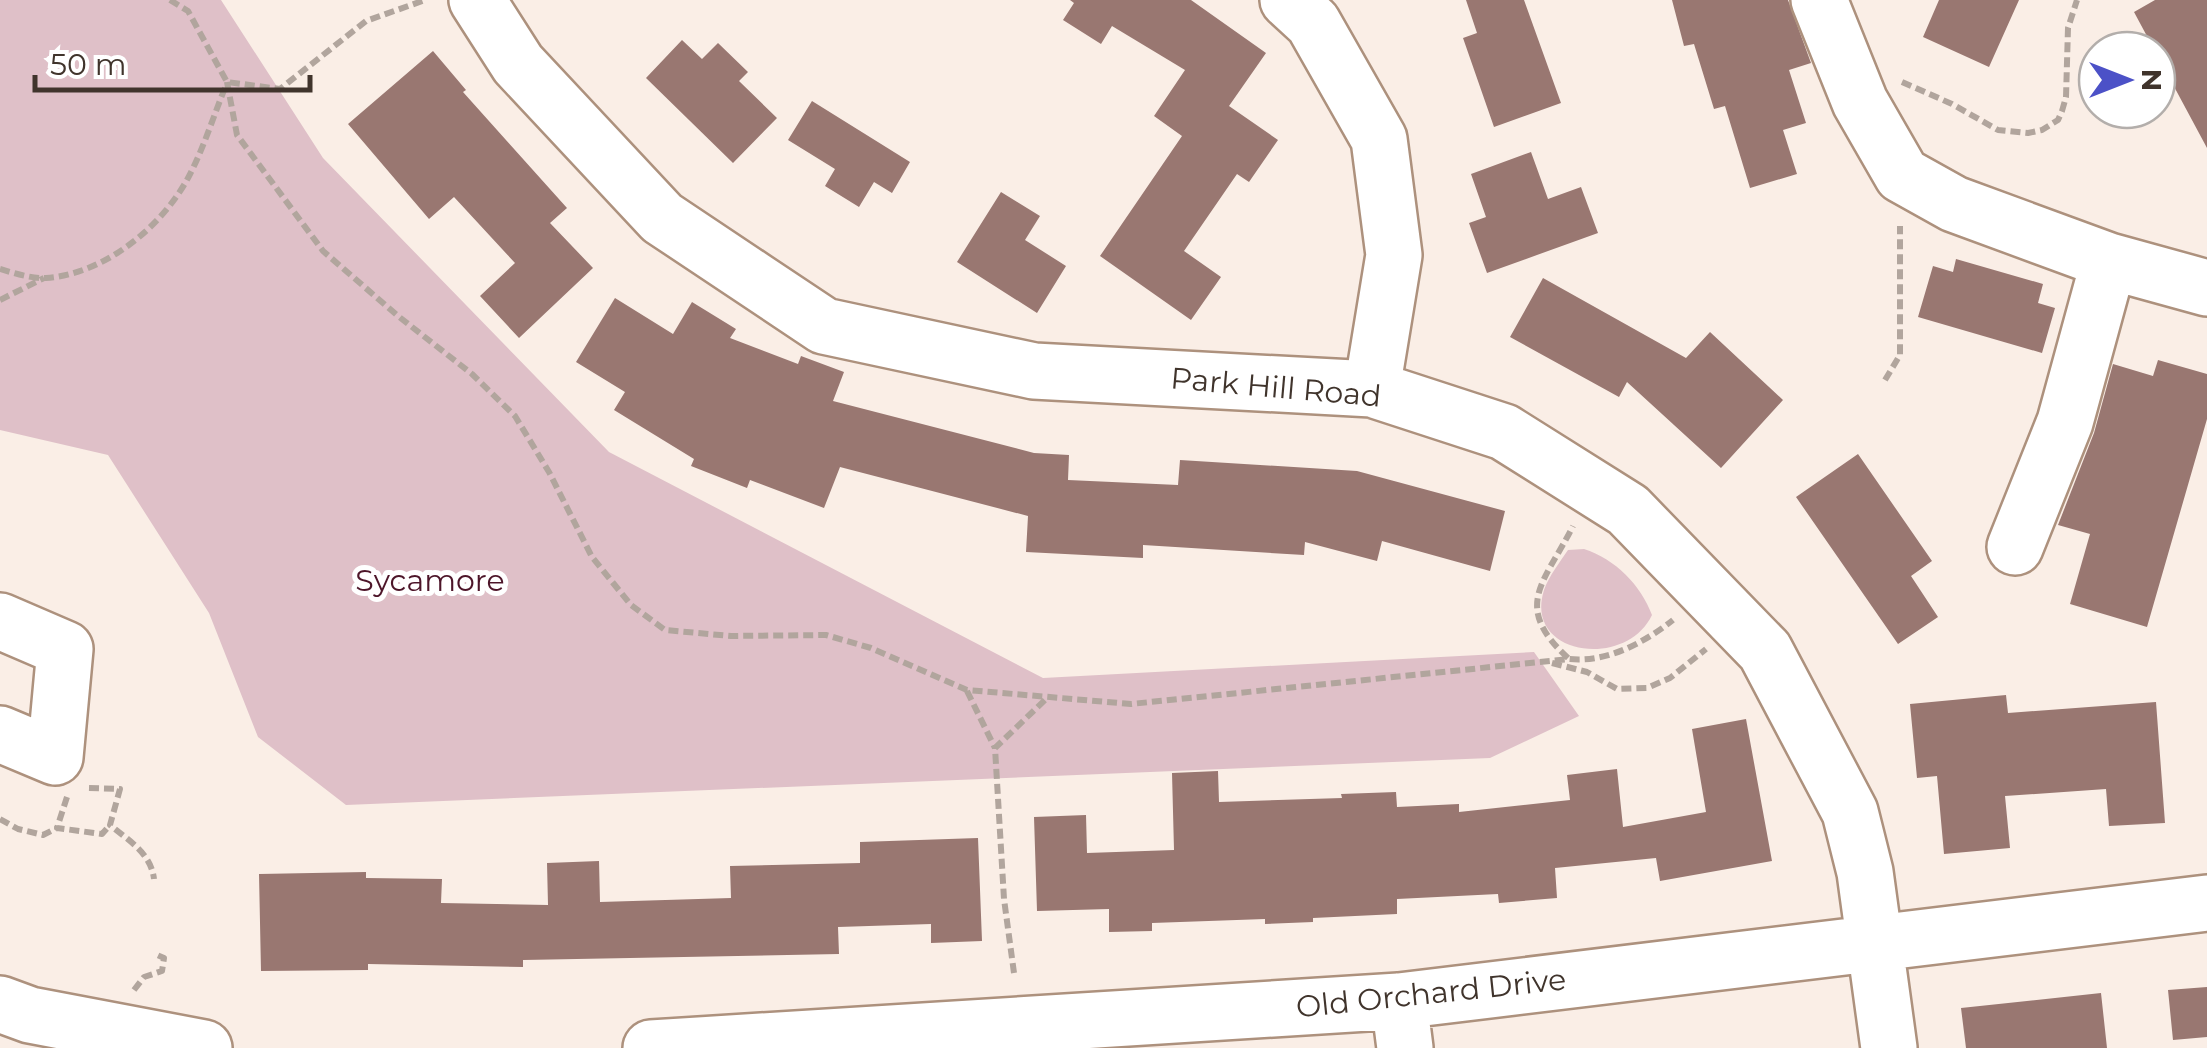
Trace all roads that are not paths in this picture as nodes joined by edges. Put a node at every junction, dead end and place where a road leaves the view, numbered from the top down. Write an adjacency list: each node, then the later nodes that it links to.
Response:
1 (477, 0): 6 (street, Park Hill Road)
2 (1288, 0): 6 (street)
3 (1818, 0): 4 (street)
4 (2109, 261): 5 (street); 7 (street)
5 (2207, 288)
6 (1372, 389): 11 (street, Park Hill Road)
7 (2015, 548)
8 (0, 621): 9 (street)
9 (0, 734)
10 (2207, 903): 11 (street, Old Orchard Drive)
11 (1876, 941): 13 (street, Old Orchard Drive); 17 (street, Park Hill Road)
12 (16, 1022): 15 (street)
13 (1402, 1024): 14 (street, Old Orchard Drive)
14 (949, 1038): 16 (street, Old Orchard Drive)
15 (204, 1048)
16 (651, 1048)
17 (1889, 1048)

